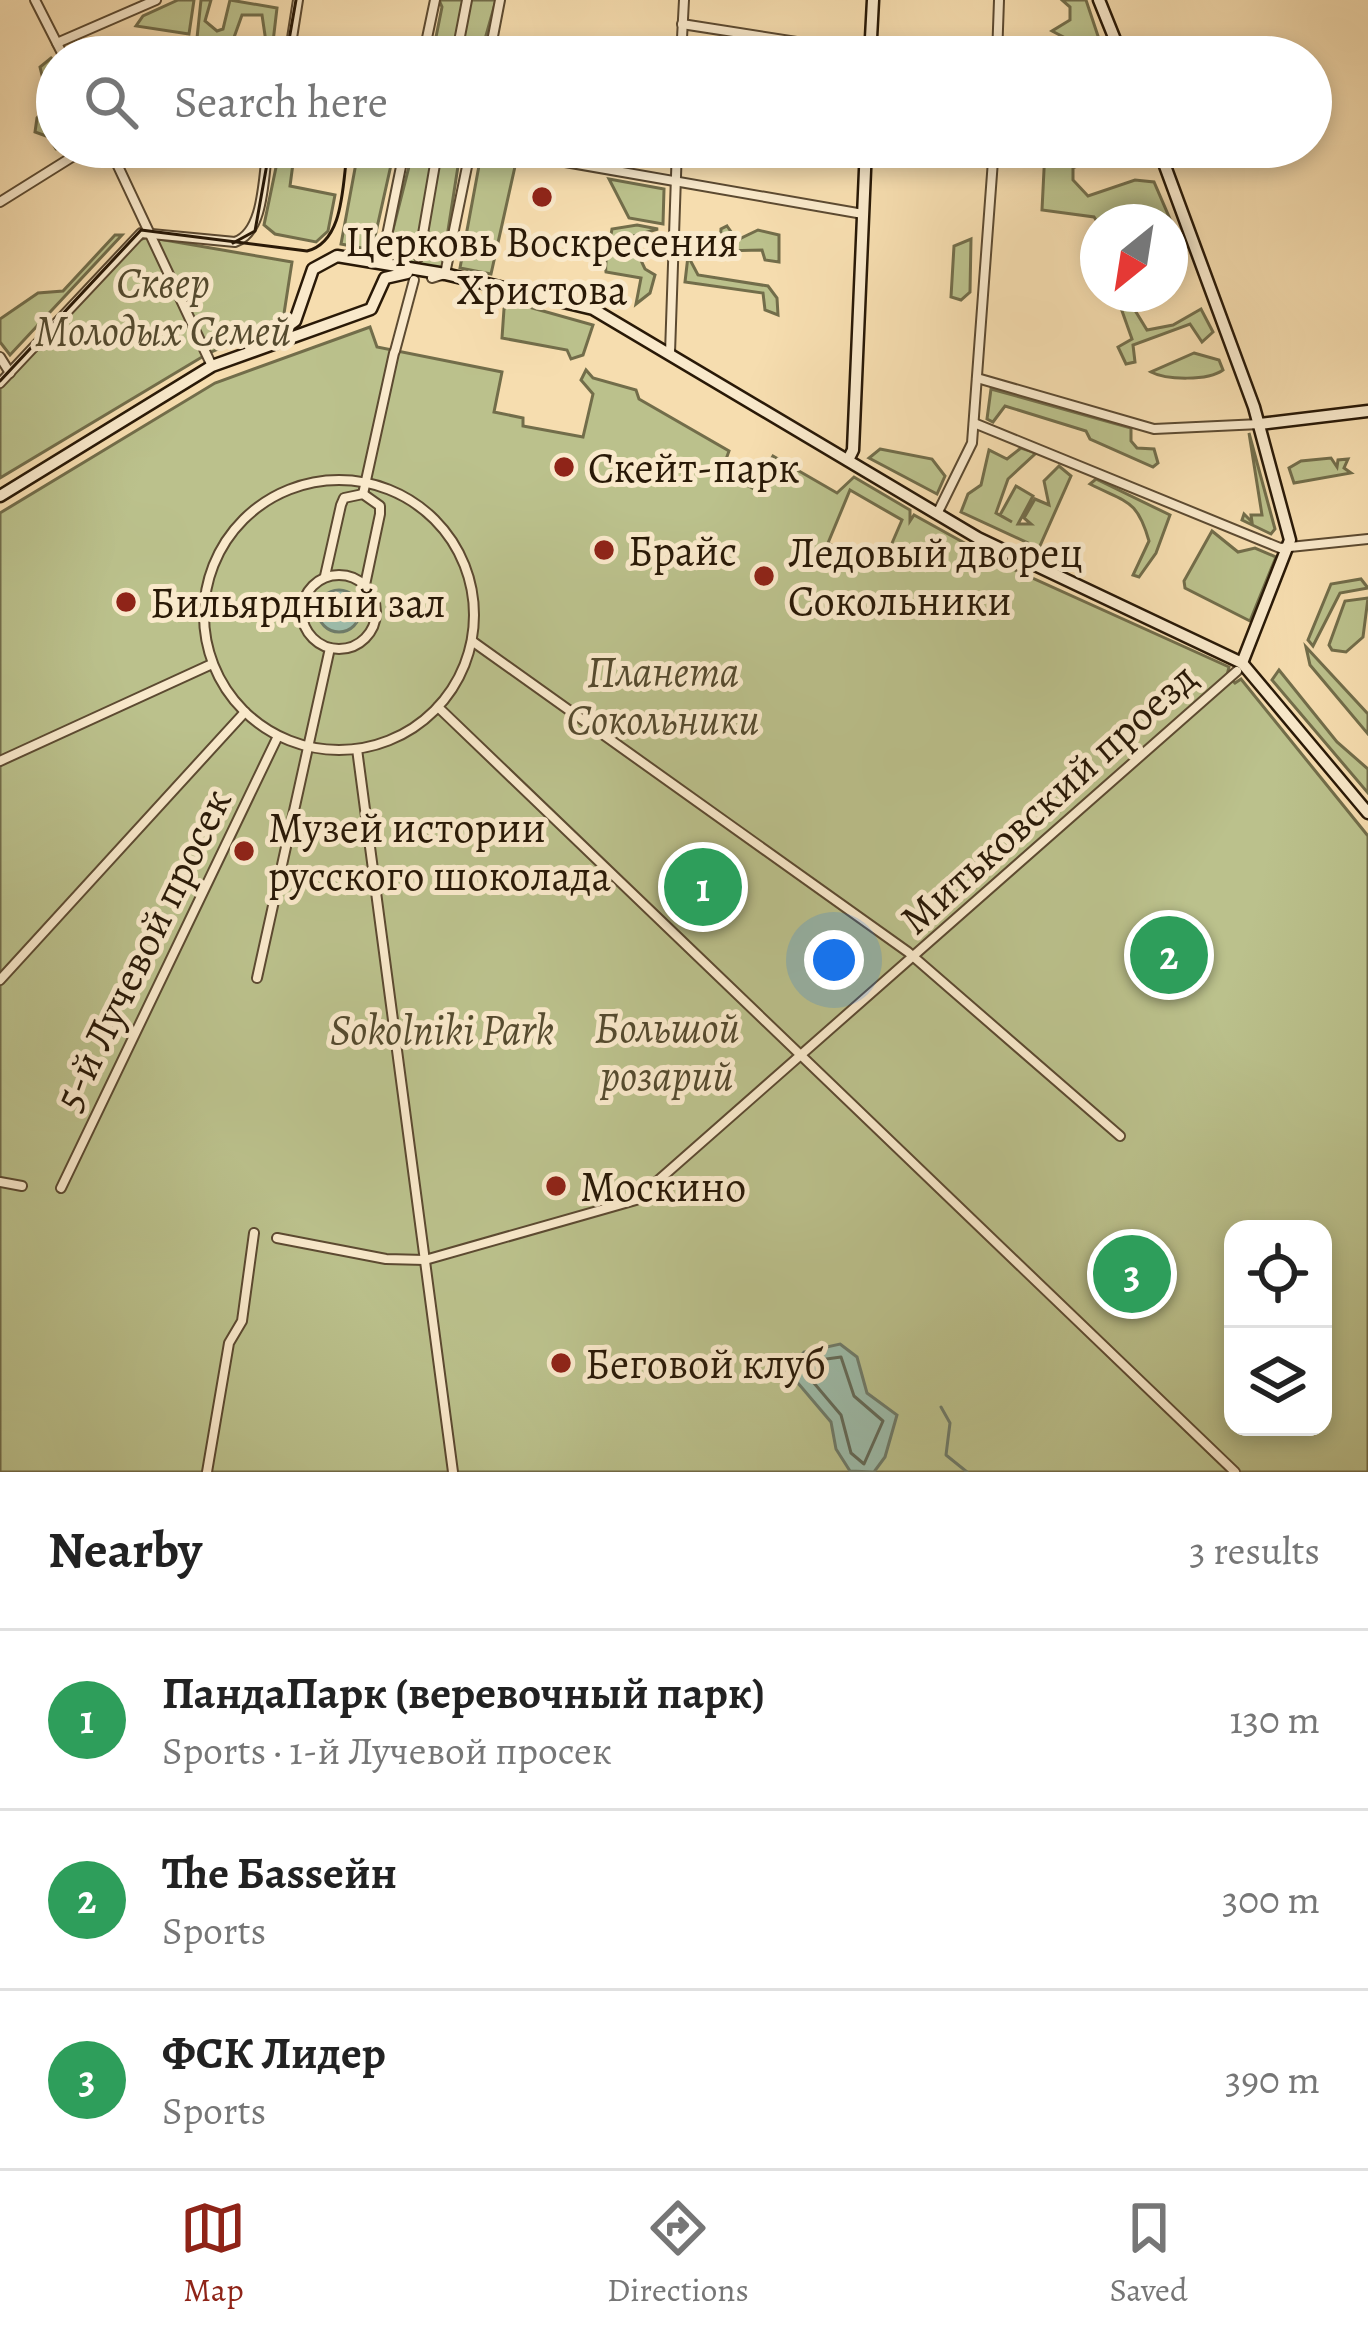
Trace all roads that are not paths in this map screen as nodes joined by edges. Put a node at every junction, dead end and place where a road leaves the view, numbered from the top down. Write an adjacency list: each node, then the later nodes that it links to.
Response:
1 (35, 0): 12 (street)
2 (156, 0): 13 (street)
3 (298, 0): 14 (street)
4 (435, 0): 15 (street)
5 (467, 0): 16 (street)
6 (500, 0): 17 (street)
7 (684, 0): 11 (street)
8 (873, 0): 20 (main road)
9 (1000, 0): 21 (street)
10 (1100, 0): 22 (main road)
11 (682, 24): 18 (street); 19 (street)
12 (52, 36)
13 (74, 36)
14 (292, 36)
15 (427, 36)
16 (460, 36)
17 (493, 36)
18 (681, 36)
19 (755, 36)
20 (871, 36)
21 (999, 36)
22 (1114, 36)
23 (54, 168): 35 (street)
24 (119, 168): 37 (street)
25 (264, 168): 37 (street)
26 (399, 168): 38 (street)
27 (434, 168): 39 (street)
28 (470, 168): 40 (street)
29 (599, 168): 34 (street)
30 (676, 168): 34 (street)
31 (865, 168): 36 (main road)
32 (992, 168): 52 (street)
33 (1166, 168): 56 (main road)
34 (676, 181): 36 (street); 48 (street)
35 (0, 202)
36 (863, 214): 57 (main road)
37 (148, 230): 50 (street); 51 (street)
38 (375, 256): 40 (main road); 44 (main road); 45 (main road)
39 (419, 257)
40 (446, 274): 42 (street); 43 (main road)
41 (414, 277): 42 (main road); 45 (main road); 58 (street)
42 (432, 278): 43 (main road)
43 (466, 281): 48 (main road)
44 (305, 287): 46 (main road); 47 (main road)
45 (365, 311): 46 (main road)
46 (336, 320): 47 (main road)
47 (264, 343): 50 (main road)
48 (670, 355): 57 (main road)
49 (0, 357): 51 (street)
50 (212, 366): 60 (main road)
51 (10, 373): 53 (street)
52 (977, 378): 55 (street); 56 (street)
53 (0, 383)
54 (1368, 411): 56 (main road)
55 (974, 423): 61 (street); 63 (street)
56 (1259, 424): 63 (main road)
57 (848, 460): 61 (main road)
58 (366, 482): 59 (street); 66 (street); 68 (street)
59 (364, 494): 64 (street); 65 (street)
60 (0, 496)
61 (937, 515): 69 (main road)
62 (1368, 539): 63 (street)
63 (1290, 550): 69 (main road)
64 (325, 577): 65 (street); 67 (street)
65 (365, 585): 67 (street)
66 (472, 641): 70 (street); 77 (street)
67 (330, 648): 73 (street)
68 (212, 664): 71 (street); 75 (street)
69 (1239, 667): 76 (main road); 77 (street, Митьковский проезд)
70 (438, 707): 74 (street); 80 (street)
71 (245, 712): 72 (street); 79 (street)
72 (278, 736): 73 (street); 84 (street, 5-й Лучевой просек)
73 (308, 747): 74 (street); 78 (street)
74 (357, 749): 87 (street)
75 (0, 761)
76 (1368, 813)
77 (915, 957): 80 (street, Митьковский проезд); 81 (street)
78 (257, 978)
79 (0, 980)
80 (802, 1057): 87 (street, Митьковский проезд); 90 (street)
81 (1120, 1136)
82 (0, 1182): 83 (street)
83 (22, 1186)
84 (61, 1188)
85 (254, 1233): 88 (street)
86 (277, 1238): 87 (street, Митьковский проезд)
87 (425, 1260): 89 (street)
88 (207, 1472)
89 (452, 1472)
90 (1234, 1472)

